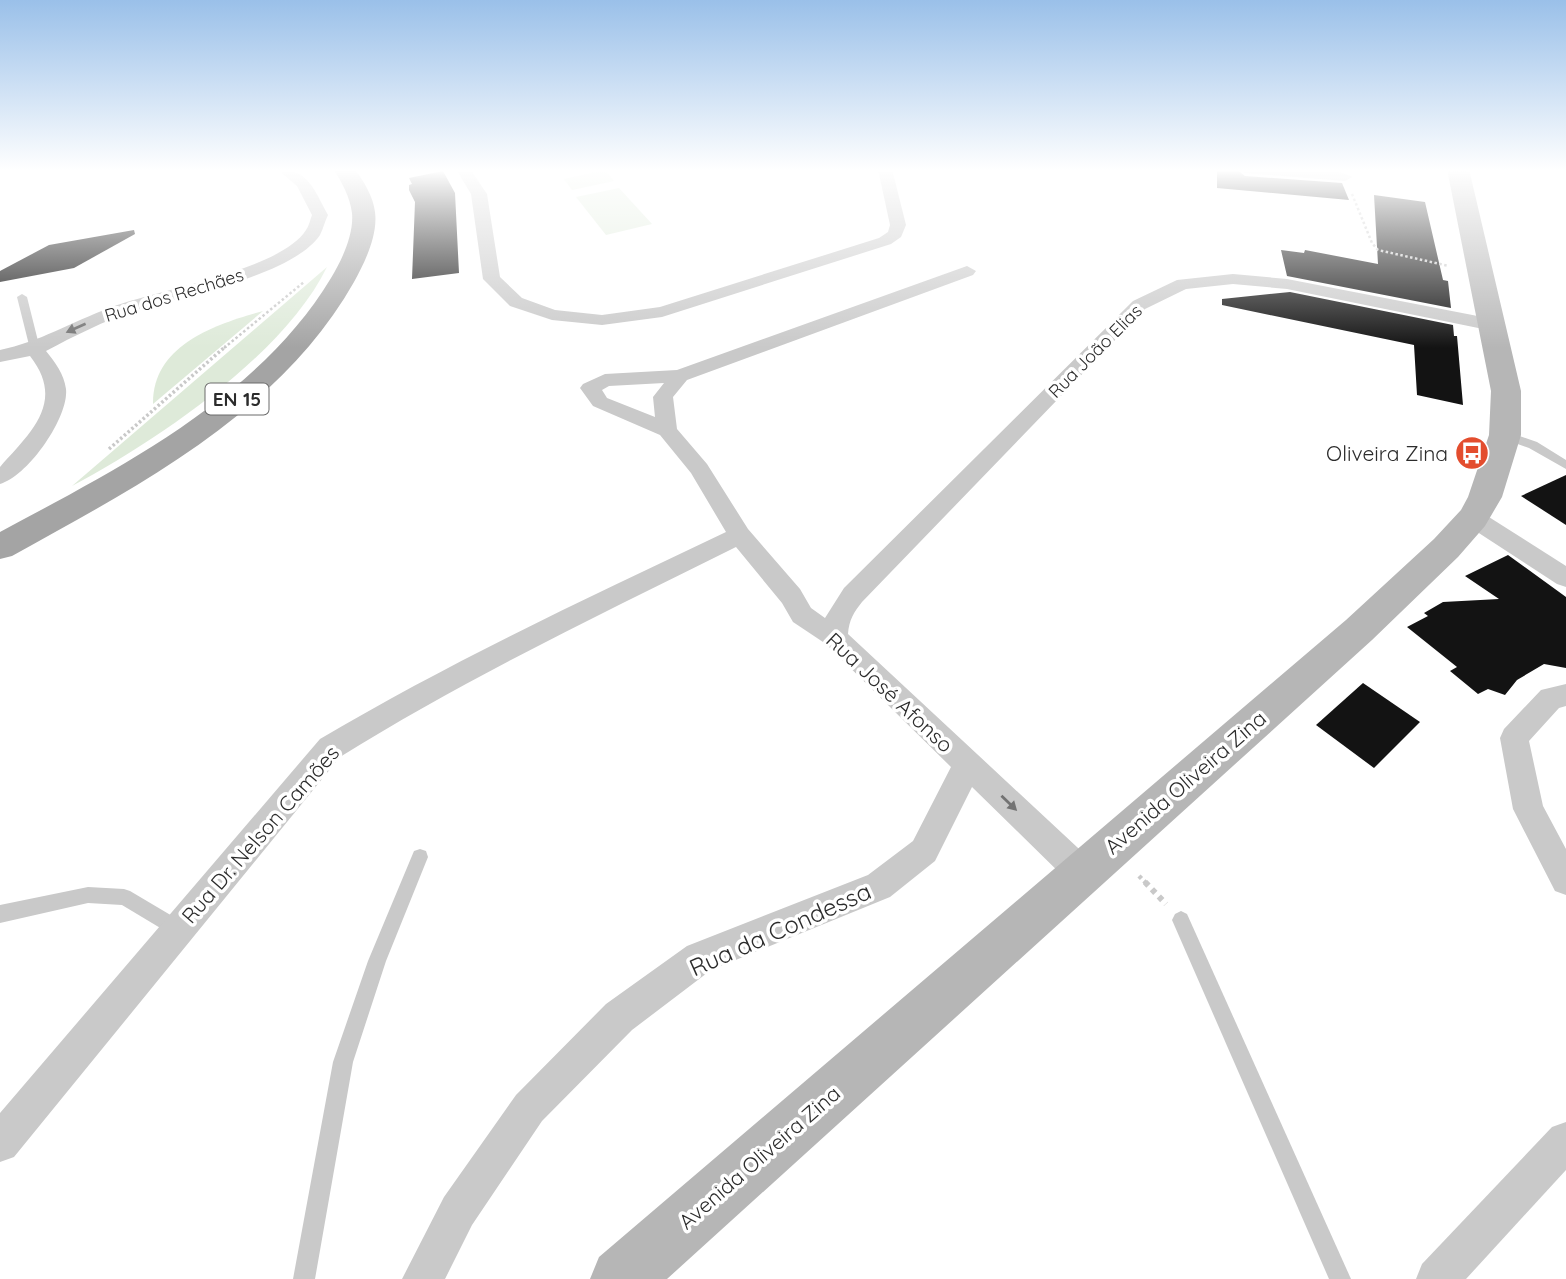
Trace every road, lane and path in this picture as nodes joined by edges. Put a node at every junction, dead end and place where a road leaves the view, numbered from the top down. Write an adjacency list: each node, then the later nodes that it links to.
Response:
1 (315, 229): 12 (street, Rua dos Rechães, one-way to 12)
2 (363, 229): 22 (main road, EN 15)
3 (484, 229): 4 (street)
4 (897, 229)
5 (1366, 229): 7 (path)
6 (1471, 229): 11 (street, Avenida Oliveira Zina)
7 (1460, 268)
8 (967, 271): 14 (street, Rua José Afonso)
9 (306, 281): 17 (path)
10 (22, 296): 12 (lane)
11 (1493, 325): 16 (street, Avenida Oliveira Zina); 24 (street, Rua João Elias)
12 (35, 349): 13 (street); 19 (street)
13 (0, 356)
14 (680, 376): 15 (street); 15 (street, Rua José Afonso)
15 (667, 430): 21 (street, Rua José Afonso)
16 (1505, 435): 18 (lane); 20 (street, Avenida Oliveira Zina)
17 (102, 455)
18 (1566, 465)
19 (0, 477)
20 (1473, 518): 23 (street); 30 (street, Avenida Oliveira Zina)
21 (740, 534): 25 (street, Rua José Afonso); 35 (street, Rua Dr. Nelson Camões)
22 (0, 547)
23 (1566, 578)
24 (853, 595): 25 (street); 26 (street, Rua João Elias)
25 (791, 596): 26 (street, Rua José Afonso)
26 (835, 637): 28 (street, Rua José Afonso)
27 (1566, 695): 32 (street)
28 (968, 764): 30 (street, Rua José Afonso, one-way to 30); 39 (street, Rua da Condessa)
29 (420, 857): 38 (lane)
30 (1081, 872): 40 (street, Avenida Oliveira Zina)
31 (1139, 876): 34 (path)
32 (1566, 880)
33 (0, 915): 35 (lane)
34 (1181, 920): 41 (lane)
35 (178, 929): 37 (street, Rua Dr. Nelson Camões)
36 (1566, 1141): 42 (street)
37 (0, 1143)
38 (304, 1279)
39 (423, 1279)
40 (621, 1279)
41 (1339, 1279)
42 (1437, 1279)

